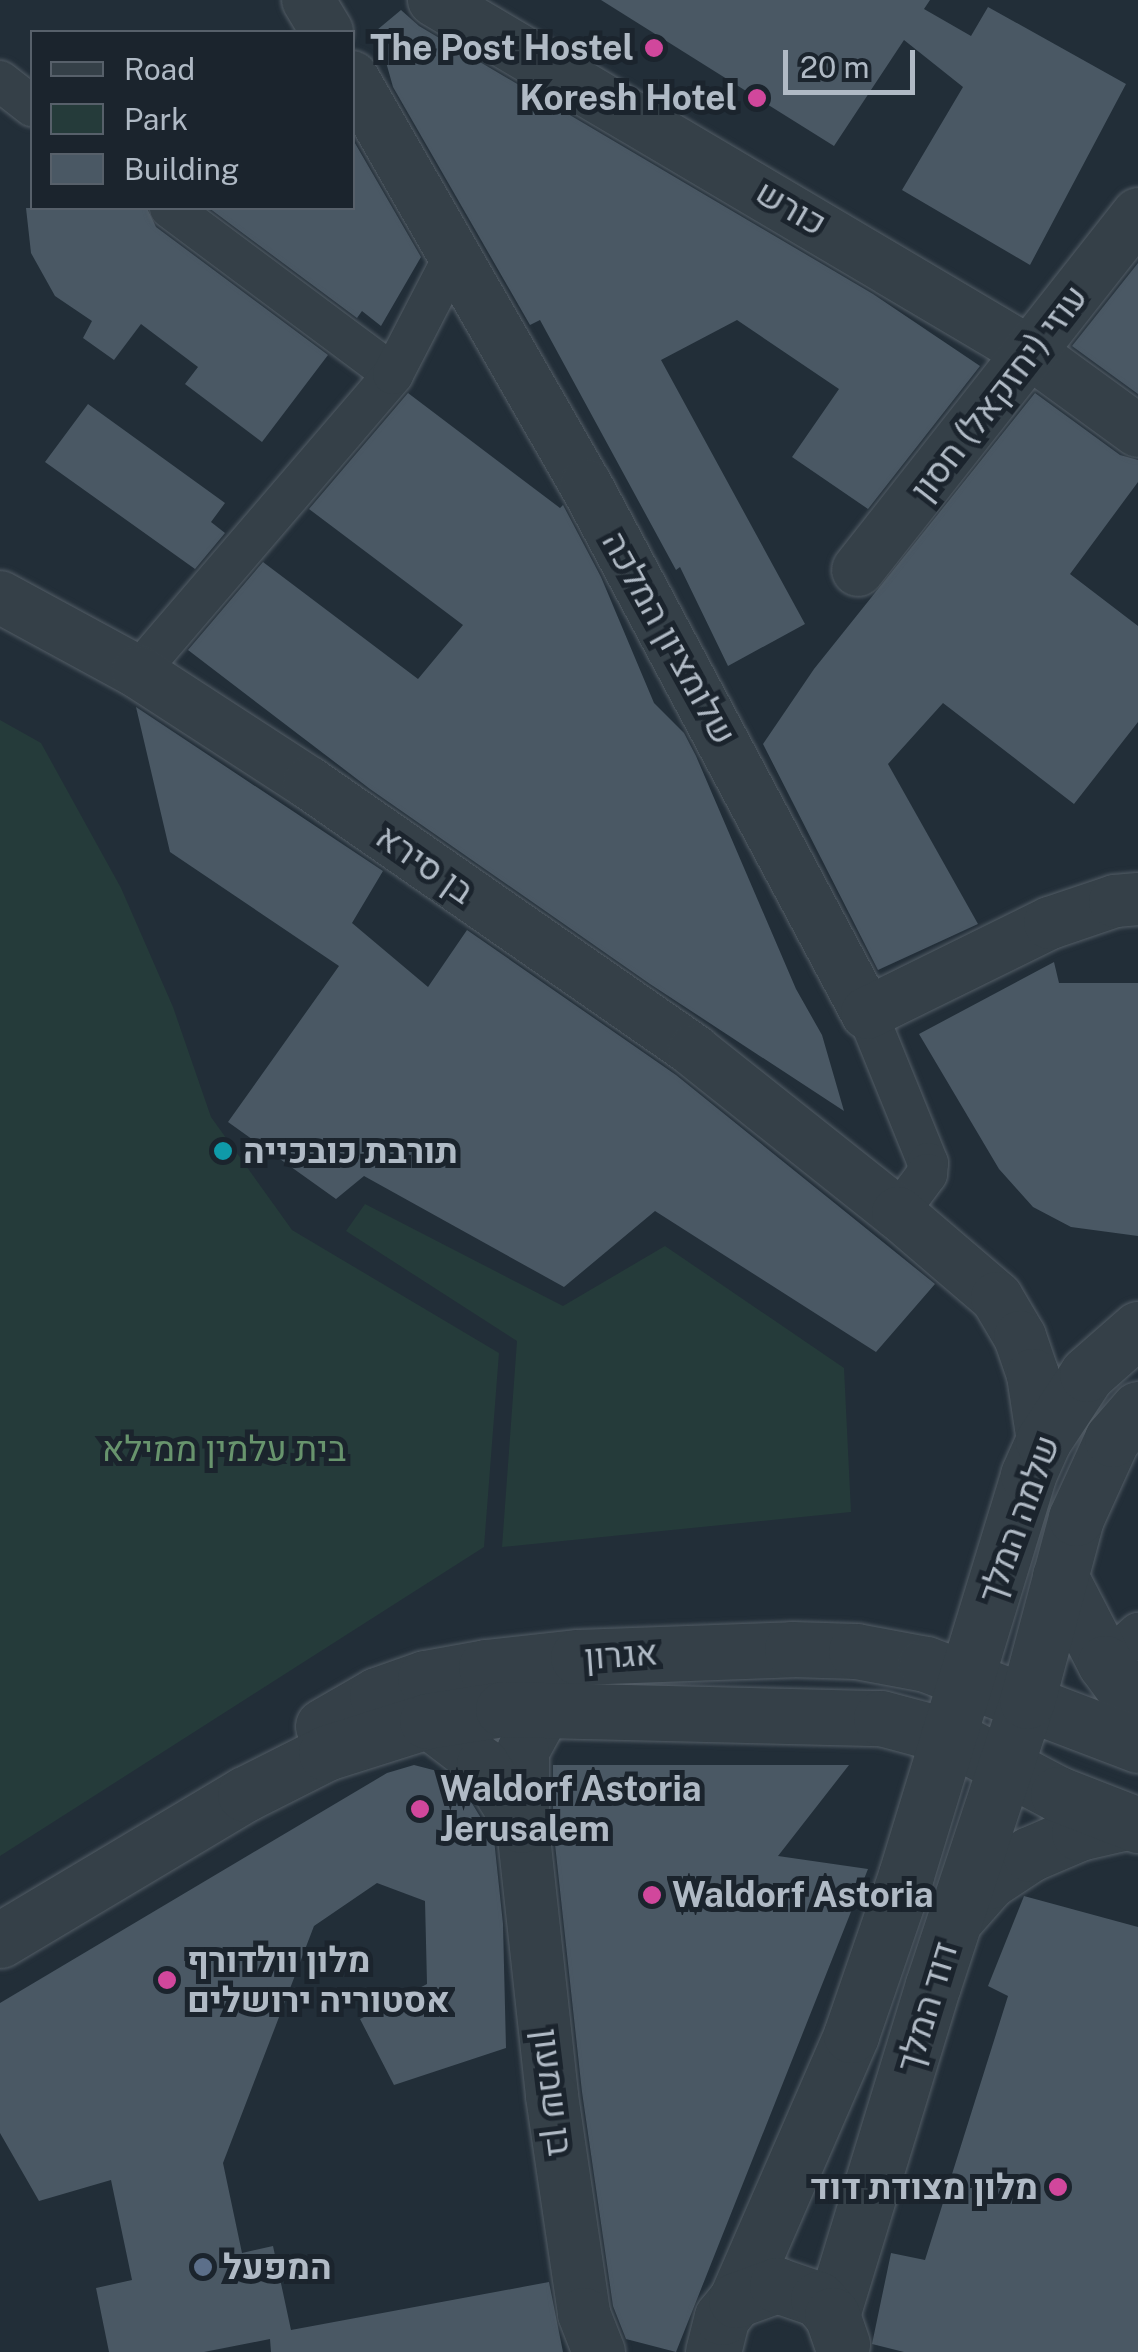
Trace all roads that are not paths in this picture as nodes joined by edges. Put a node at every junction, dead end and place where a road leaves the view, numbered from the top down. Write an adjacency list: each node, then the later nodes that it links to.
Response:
1 (308, 0): 3 (street)
2 (434, 0): 10 (street, כורש)
3 (326, 30)
4 (0, 81): 6 (street)
5 (355, 82): 9 (street, שלומציון המלכה)
6 (30, 104)
7 (173, 210): 11 (street)
8 (1138, 214): 10 (street, עוזי (יחזקאל) חסון)
9 (454, 256): 11 (street); 17 (street, שלומציון המלכה)
10 (1031, 353): 12 (street, כורש); 13 (street, עוזי (יחזקאל) חסון)
11 (393, 374): 15 (street)
12 (1138, 431)
13 (858, 570)
14 (0, 597): 15 (street, בן סירא)
15 (138, 672): 18 (street, בן סירא)
16 (1138, 899): 17 (street)
17 (866, 1013): 18 (street, שלומציון המלכה)
18 (898, 1212): 21 (street, בן סירא)
19 (1138, 1330): 21 (street, שלמה המלך)
20 (1138, 1409): 22 (street, שלמה המלך)
21 (1043, 1441): 24 (street, שלמה המלך)
22 (1060, 1576): 23 (street); 25 (street, שלמה המלך)
23 (1122, 1648): 26 (street)
24 (966, 1678): 25 (street, אגרון); 29 (street, שלמה המלך); 32 (street, אגרון)
25 (1027, 1701): 30 (street, אגרון); 31 (street, דוד המלך)
26 (1138, 1708)
27 (546, 1709): 28 (street, אגרון); 29 (street, אגרון); 34 (street, בן שמעון)
28 (427, 1721): 32 (street, אגרון); 34 (street, בן שמעון)
29 (948, 1736): 31 (street, אגרון); 37 (street, דוד המלך)
30 (1138, 1745)
31 (1006, 1766): 33 (street, אגרון); 35 (street, דוד המלך)
32 (246, 1794): 36 (street, אגרון)
33 (1132, 1824): 35 (street)
34 (522, 1828): 39 (street, בן שמעון)
35 (953, 1923): 38 (street, דוד המלך)
36 (0, 1940)
37 (736, 2300): 38 (street); 40 (street, דוד המלך)
38 (837, 2334)
39 (599, 2352)
40 (714, 2352)

